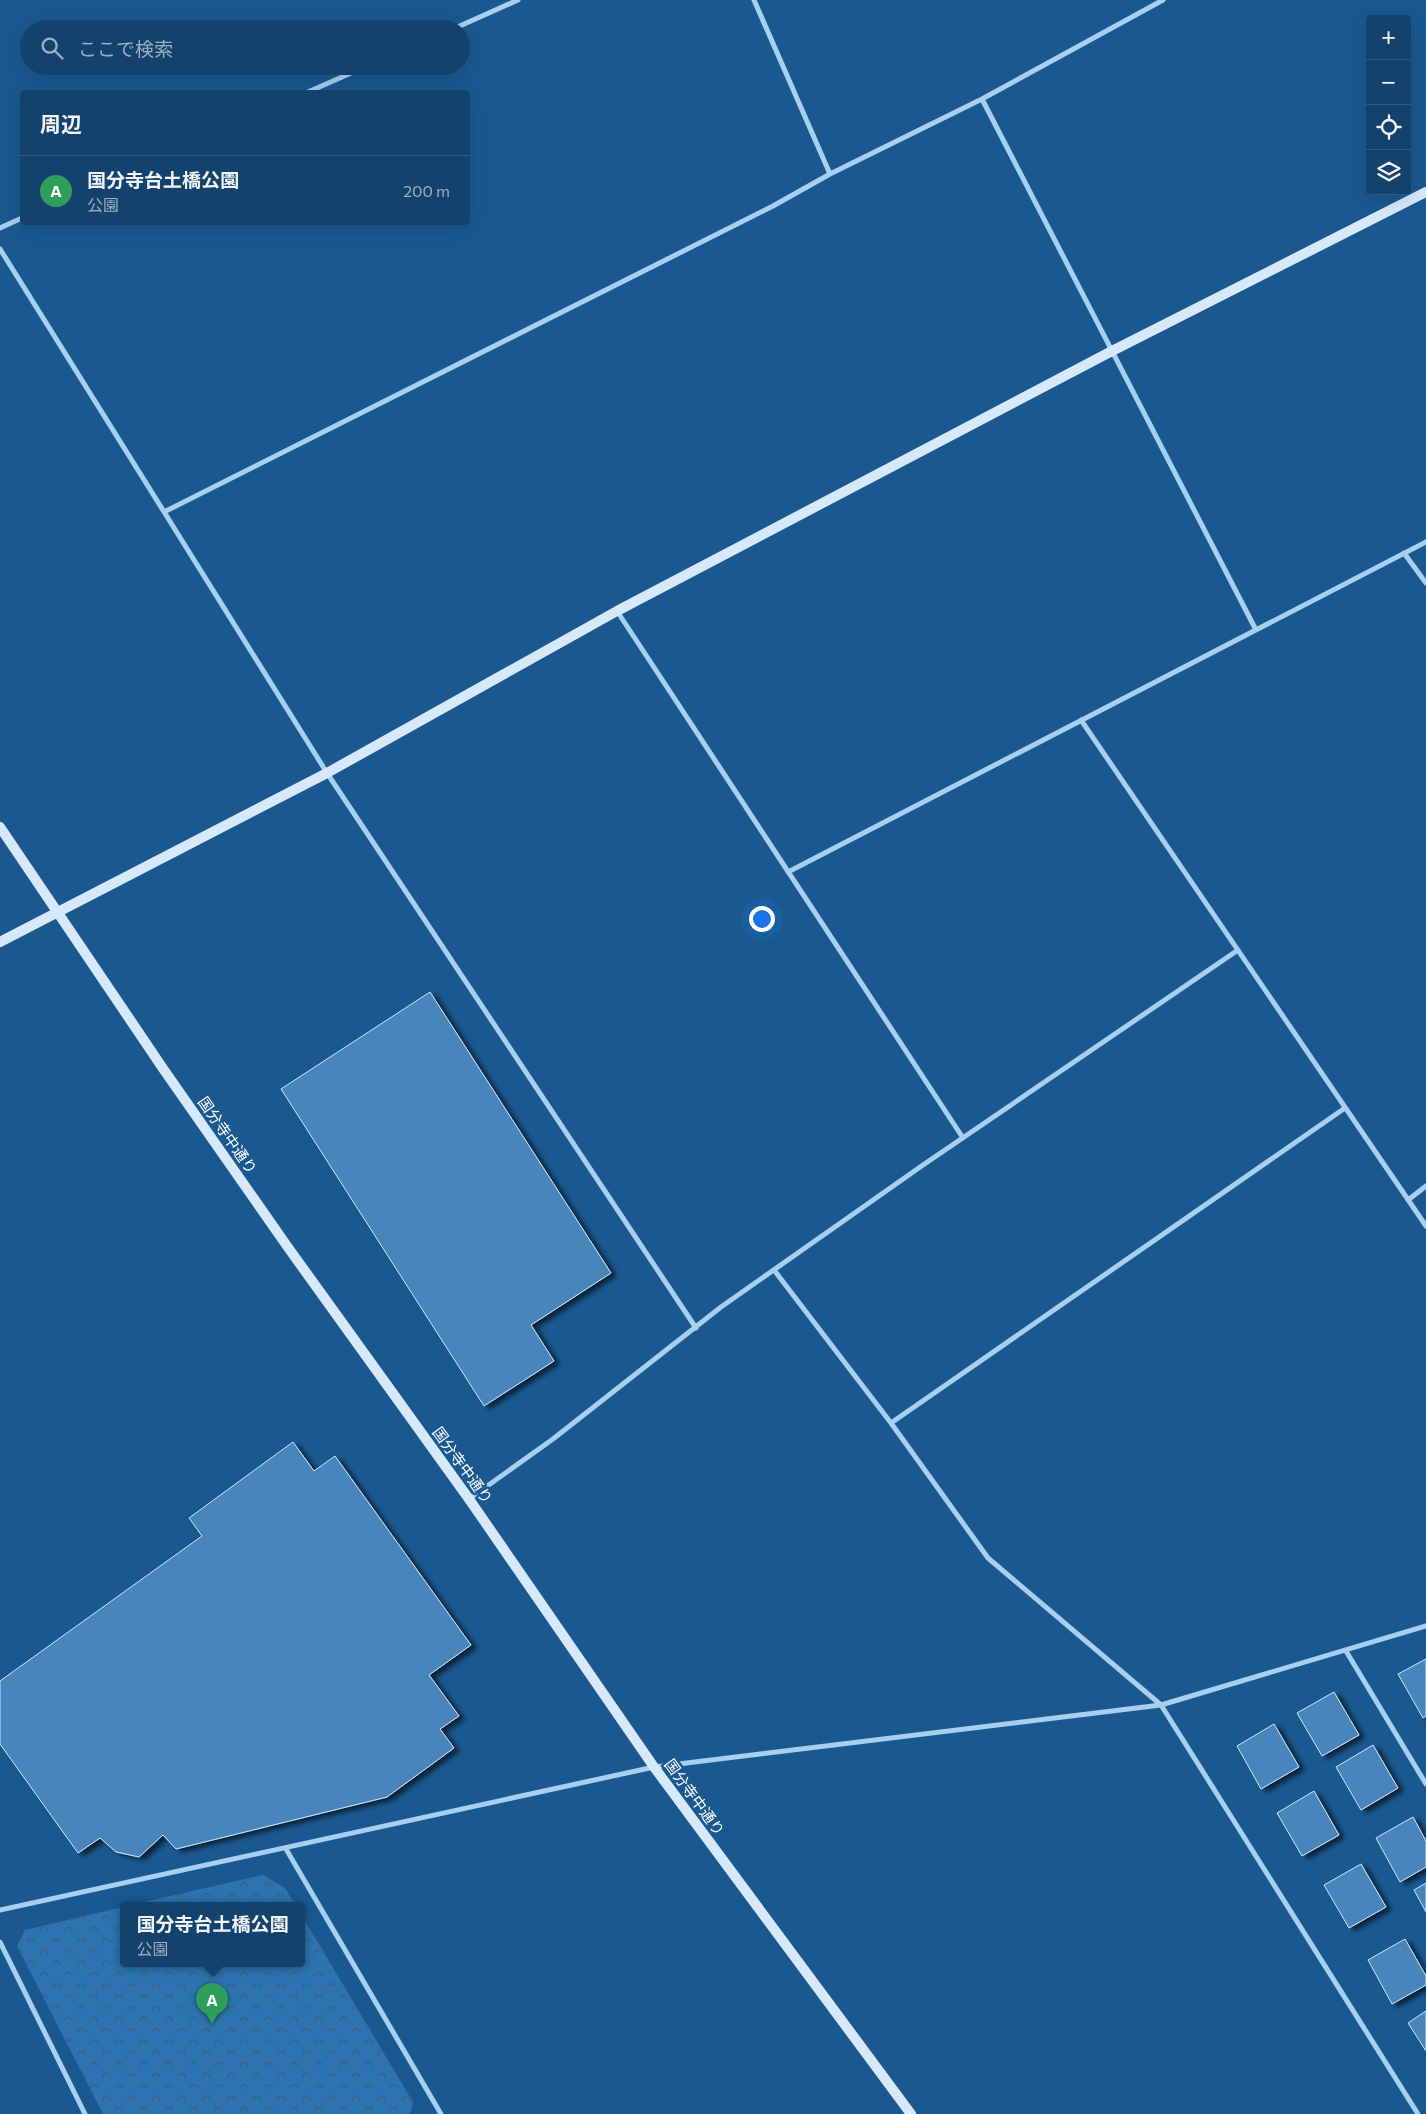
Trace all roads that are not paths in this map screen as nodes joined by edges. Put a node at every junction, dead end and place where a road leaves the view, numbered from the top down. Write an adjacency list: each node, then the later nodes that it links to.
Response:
1 (518, 0): 4 (street)
2 (754, 0): 8 (street)
3 (1163, 0): 7 (street)
4 (470, 21)
5 (347, 75): 6 (street)
6 (313, 90)
7 (982, 99): 8 (street); 13 (street)
8 (830, 174): 14 (street)
9 (1426, 192): 13 (street)
10 (20, 219): 11 (street)
11 (0, 228)
12 (0, 249): 14 (street)
13 (1112, 351): 18 (street); 19 (street)
14 (164, 512): 21 (street)
15 (1426, 542): 16 (street)
16 (1404, 553): 17 (street); 19 (street)
17 (1426, 583)
18 (617, 611): 21 (street); 23 (street)
19 (1256, 630): 20 (street)
20 (1081, 720): 23 (street); 26 (street)
21 (326, 773): 24 (street); 33 (street)
22 (0, 827): 24 (street, 国分寺中通り)
23 (788, 872): 28 (street)
24 (56, 912): 25 (street); 35 (street, 国分寺中通り)
25 (0, 942)
26 (1238, 950): 27 (street); 28 (street)
27 (1345, 1108): 30 (street); 34 (street)
28 (962, 1138): 32 (street)
29 (1426, 1186): 30 (street)
30 (1408, 1200): 31 (street)
31 (1426, 1226)
32 (774, 1270): 33 (street); 34 (street)
33 (696, 1328): 35 (street)
34 (891, 1423): 38 (street)
35 (469, 1499): 39 (street, 国分寺中通り)
36 (1426, 1626): 37 (street)
37 (1346, 1651): 38 (street); 40 (street)
38 (1161, 1705): 39 (street); 47 (street)
39 (654, 1767): 41 (street); 46 (street, 国分寺中通り)
40 (1426, 1784)
41 (286, 1849): 42 (street); 45 (street)
42 (0, 1910)
43 (0, 1942): 44 (street)
44 (86, 2114)
45 (441, 2114)
46 (911, 2114)
47 (1418, 2114)

